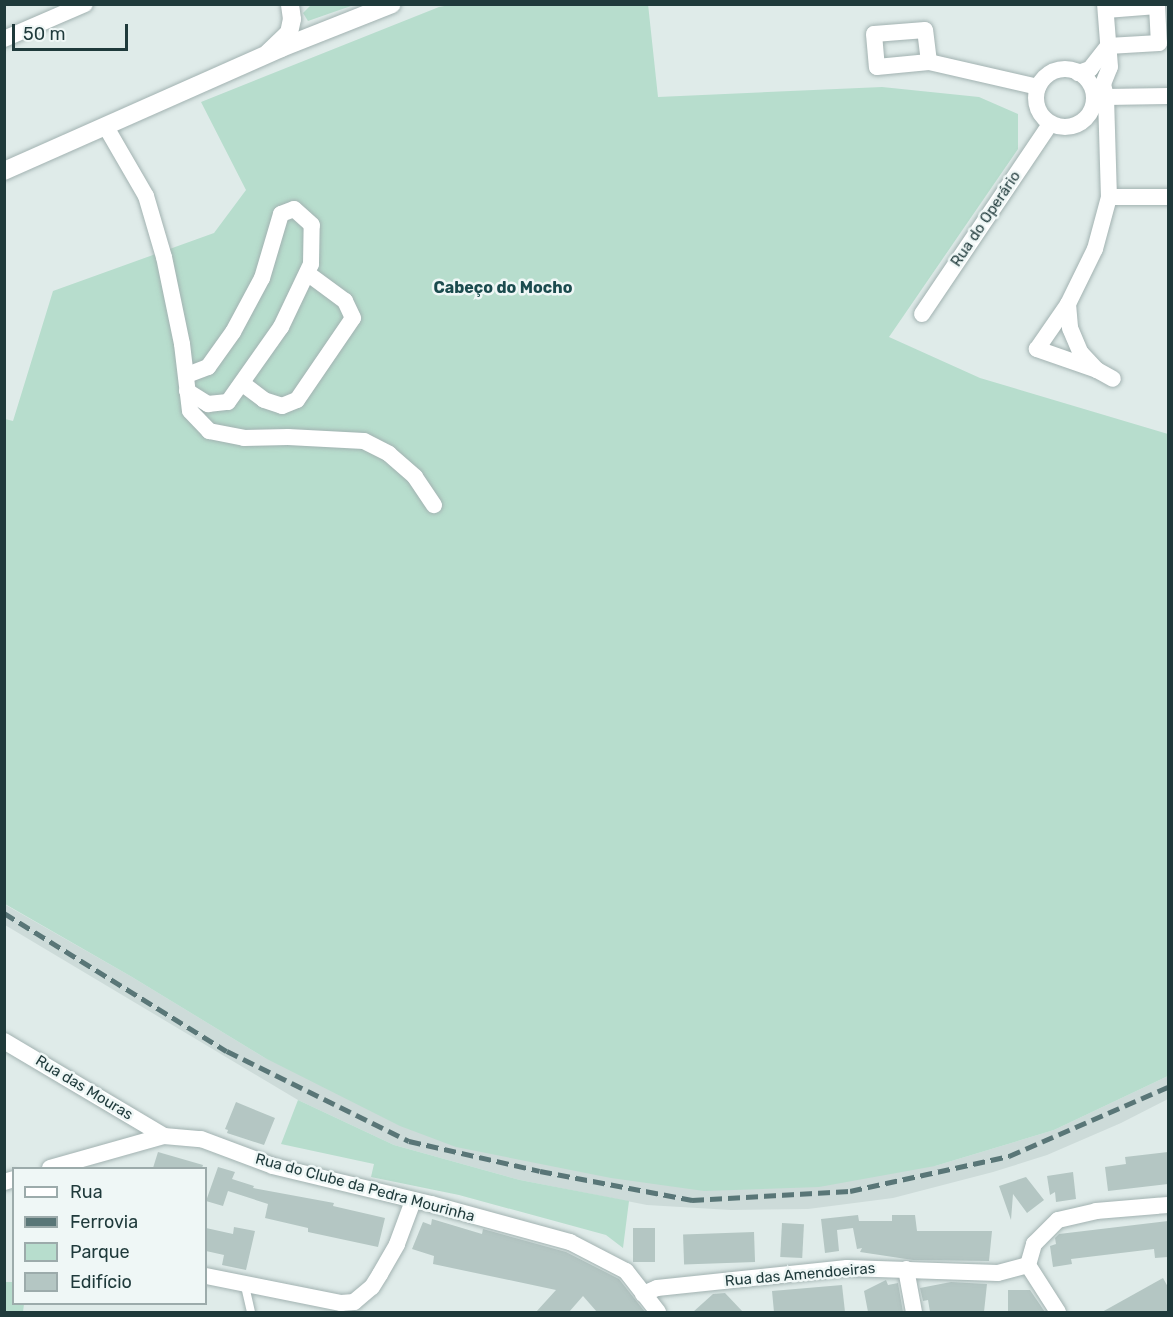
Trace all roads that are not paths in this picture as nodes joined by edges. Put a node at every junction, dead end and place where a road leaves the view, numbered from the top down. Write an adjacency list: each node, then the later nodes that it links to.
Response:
1 (85, 4): 7 (street)
2 (392, 4): 5 (main road)
3 (1105, 7): 8 (street); 8 (street)
4 (294, 9): 6 (main road); 9 (main road)
5 (355, 12): 6 (main road)
6 (320, 32): 9 (main road)
7 (4, 39)
8 (1108, 46): 11 (street); 13 (street)
9 (268, 53): 16 (main road)
10 (929, 62): 12 (street)
11 (1078, 73): 12 (street); 13 (street)
12 (1038, 87): 15 (street)
13 (1099, 94): 14 (street); 15 (street); 18 (street)
14 (1168, 96)
15 (1050, 124): 22 (street, Rua do Operário)
16 (106, 128): 17 (main road); 25 (street)
17 (4, 171)
18 (1109, 197): 19 (street); 21 (street)
19 (1168, 197)
20 (307, 273): 25 (street); 26 (street); 26 (street)
21 (1068, 304): 23 (street); 23 (street)
22 (922, 314)
23 (1097, 370): 24 (street)
24 (1113, 379)
25 (187, 383): 26 (street); 27 (street)
26 (243, 384)
27 (434, 505)
28 (4, 1041): 29 (street, Rua das Mouras)
29 (164, 1136): 30 (street, Rua do Clube da Pedra Mourinha); 31 (street, Rua do Clube da Pedra Mourinha)
30 (54, 1167)
31 (413, 1201): 37 (street, Rua do Clube da Pedra Mourinha); 38 (street)
32 (1168, 1205): 33 (street)
33 (1028, 1265): 34 (street, Rua das Amendoeiras); 42 (street)
34 (906, 1269): 37 (street, Rua das Amendoeiras); 41 (street)
35 (207, 1276): 36 (street)
36 (245, 1286): 38 (street); 39 (lane)
37 (643, 1294): 40 (street, Rua do Clube da Pedra Mourinha)
38 (351, 1307)
39 (251, 1312)
40 (658, 1312)
41 (914, 1312)
42 (1058, 1312)

